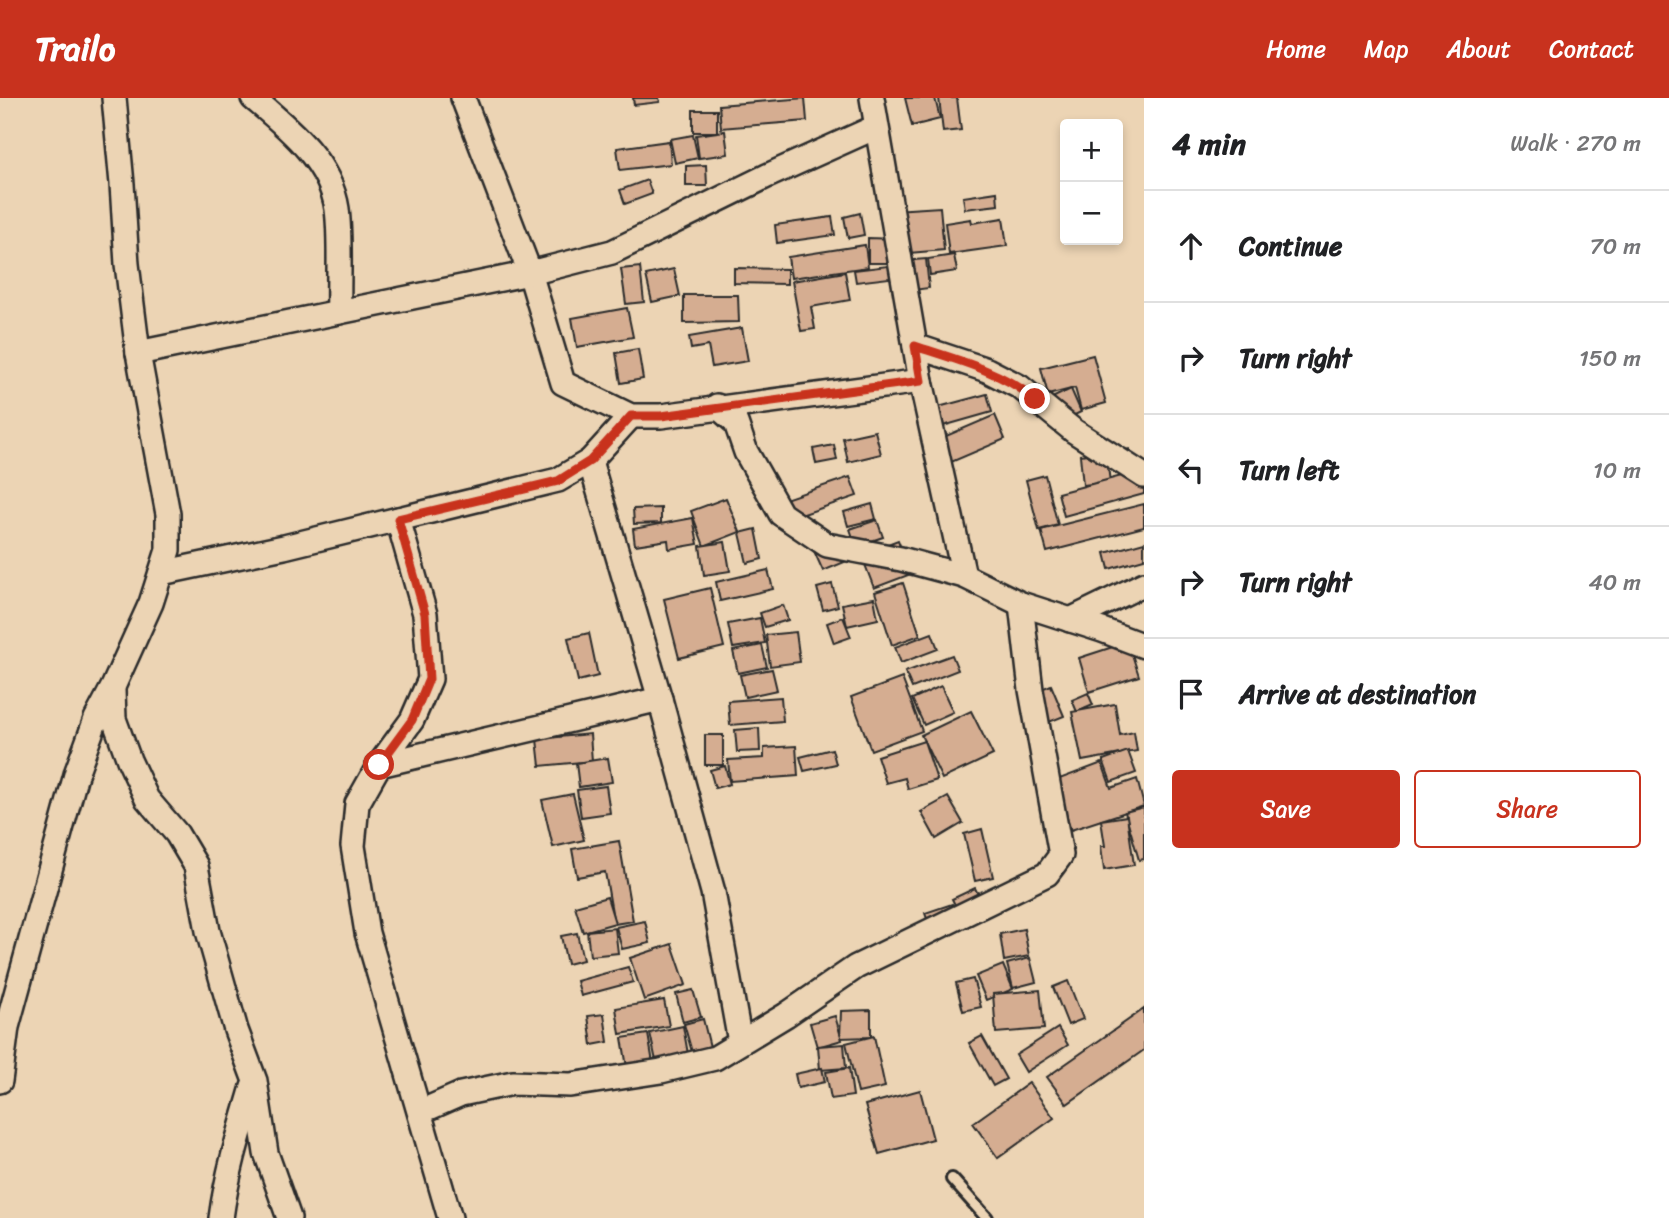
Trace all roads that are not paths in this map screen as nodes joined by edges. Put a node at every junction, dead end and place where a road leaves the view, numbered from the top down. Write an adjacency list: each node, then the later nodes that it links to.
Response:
1 (114, 98): 9 (street)
2 (253, 98): 7 (street)
3 (463, 98): 6 (street)
4 (872, 98): 5 (street)
5 (876, 127): 6 (street); 8 (street)
6 (530, 273): 7 (street); 12 (street)
7 (339, 312): 9 (street)
8 (915, 346): 10 (street); 14 (street)
9 (138, 354): 16 (street)
10 (921, 381): 11 (street); 17 (street)
11 (717, 407): 12 (street); 17 (street)
12 (631, 416): 13 (street)
13 (590, 461): 15 (street); 23 (street)
14 (1144, 476)
15 (398, 519): 16 (street); 24 (street)
16 (161, 573): 22 (street)
17 (964, 576): 19 (street)
18 (1144, 584): 20 (street)
19 (1021, 604): 20 (street); 25 (street)
20 (1070, 620): 21 (street)
21 (1144, 646)
22 (113, 687): 26 (street); 27 (street)
23 (660, 699): 24 (street); 25 (street)
24 (379, 765): 28 (street)
25 (740, 1042): 28 (street)
26 (0, 1081)
27 (255, 1081): 30 (street); 31 (street)
28 (420, 1112): 32 (street)
29 (952, 1179): 33 (lane)
30 (221, 1218)
31 (289, 1218)
32 (450, 1218)
33 (987, 1218)

